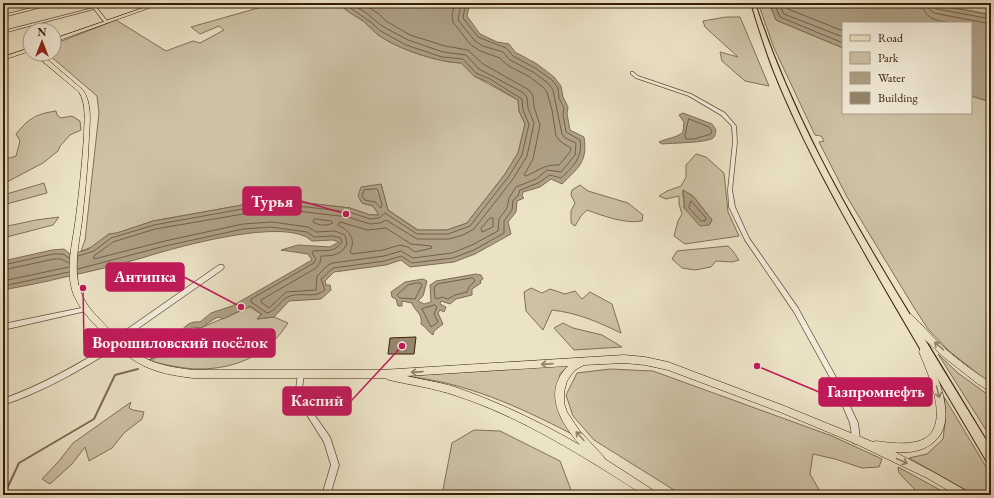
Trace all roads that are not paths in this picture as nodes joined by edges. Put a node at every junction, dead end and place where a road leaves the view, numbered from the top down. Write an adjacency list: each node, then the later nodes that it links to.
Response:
1 (55, 3): 6 (street)
2 (91, 3): 5 (street)
3 (161, 3): 7 (main road)
4 (753, 3): 16 (highway)
5 (95, 8): 7 (street); 8 (street)
6 (3, 16)
7 (106, 22): 9 (main road)
8 (3, 32)
9 (62, 38)
10 (22, 52): 12 (main road)
11 (22, 55): 12 (main road)
12 (4, 58)
13 (47, 62): 17 (main road)
14 (632, 73): 26 (street)
15 (221, 267): 19 (street)
16 (893, 294): 20 (highway); 24 (main road, one-way to 16)
17 (86, 309): 18 (street); 19 (main road)
18 (3, 327)
19 (117, 342): 22 (main road); 25 (street)
20 (921, 342): 27 (main road, one-way to 27); 28 (highway)
21 (586, 361): 23 (main road, one-way to 23); 26 (main road); 29 (main road, one-way to 21)
22 (301, 374): 23 (main road); 30 (street)
23 (381, 374): 29 (main road)
24 (991, 388)
25 (3, 402)
26 (856, 440): 27 (main road)
27 (866, 445): 32 (main road, one-way to 32)
28 (991, 458)
29 (606, 465): 31 (main road)
30 (326, 495)
31 (653, 495)
32 (965, 495)

